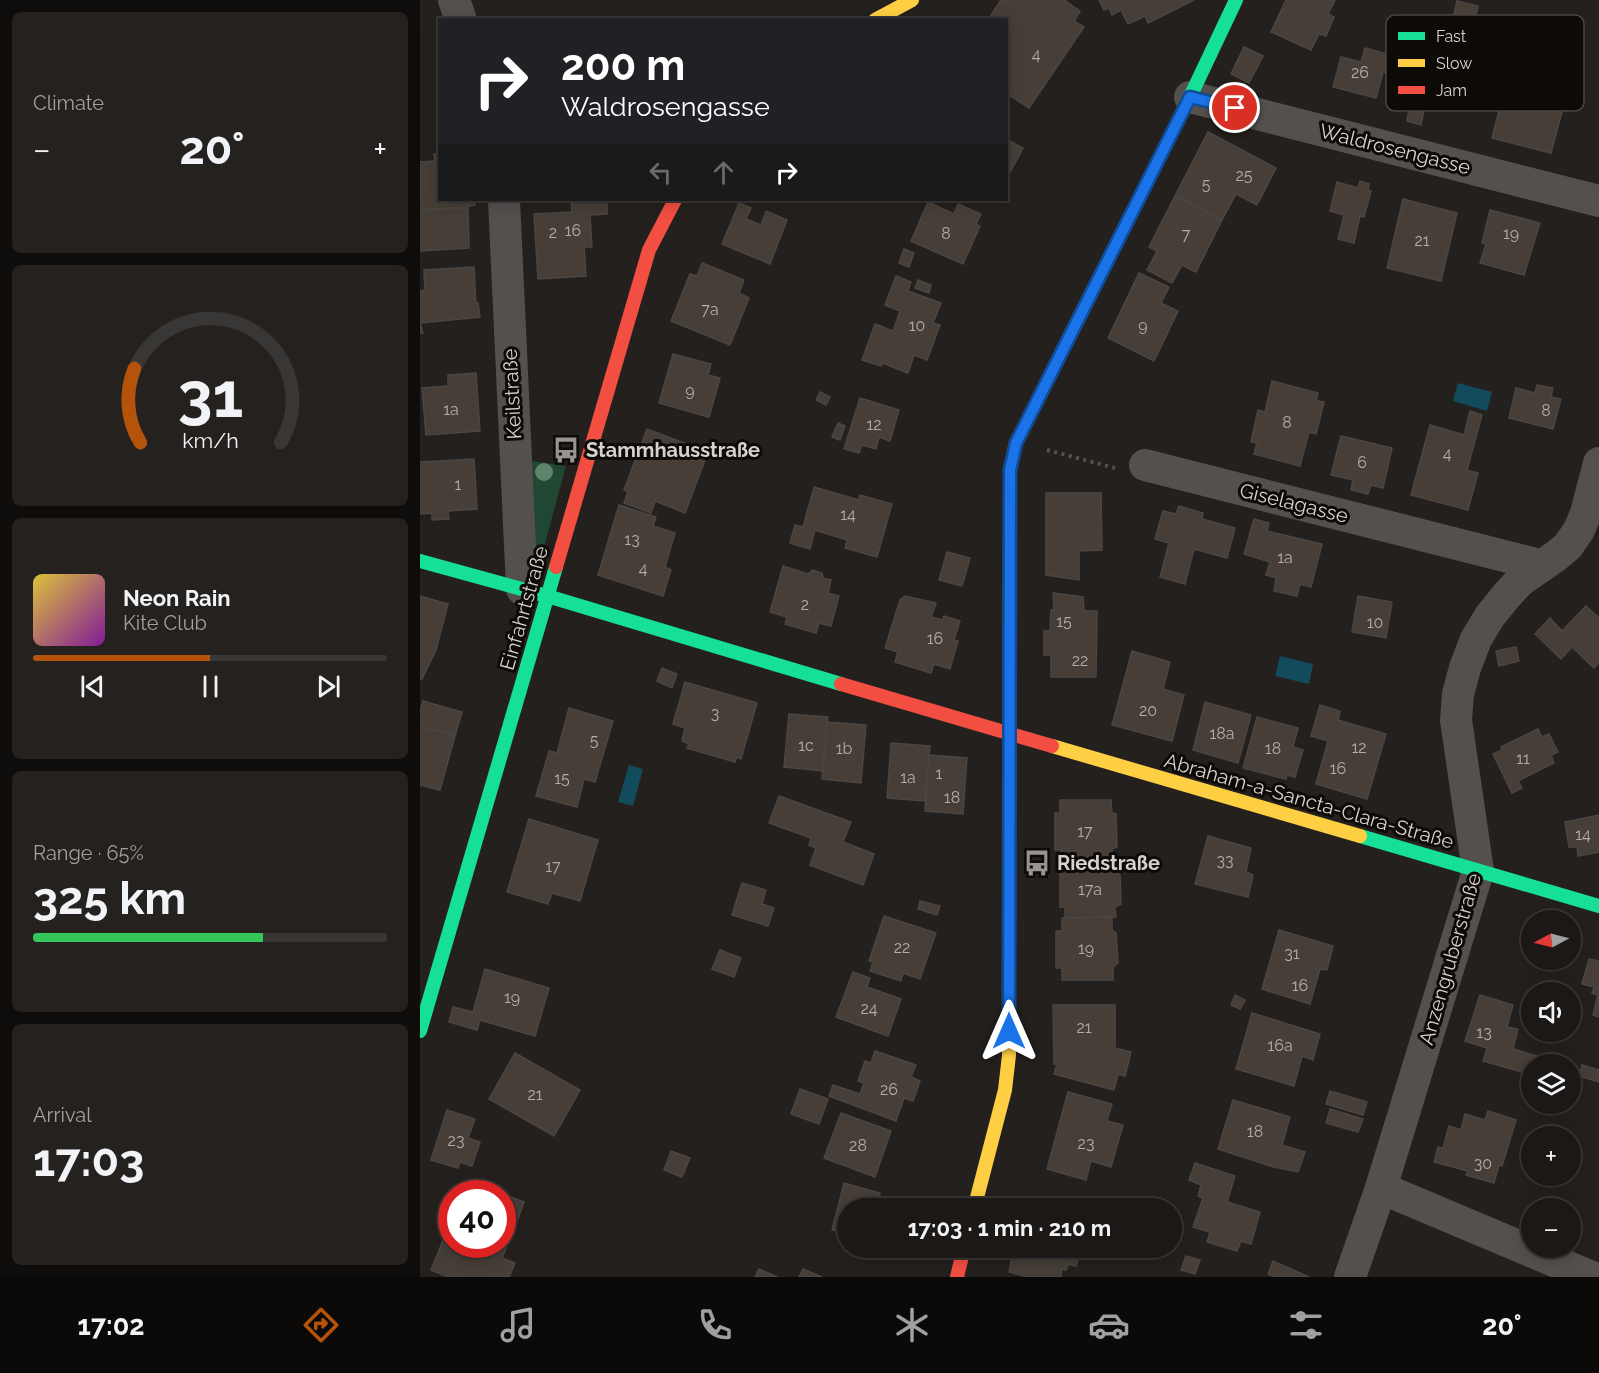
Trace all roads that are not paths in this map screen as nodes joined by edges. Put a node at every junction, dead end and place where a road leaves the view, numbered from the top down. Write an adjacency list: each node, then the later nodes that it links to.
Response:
1 (454, 0): 4 (street)
2 (912, 0): 5 (street)
3 (1236, 0): 6 (street)
4 (460, 18)
5 (879, 18)
6 (1190, 97): 9 (street, Waldrosengasse); 15 (street)
7 (504, 201): 14 (street, Keilstraße)
8 (674, 201): 14 (street, Einfahrtstraße)
9 (1599, 201)
10 (1599, 463): 13 (street, Anzengruberstraße)
11 (1145, 465): 13 (street, Giselagasse)
12 (420, 561): 14 (street)
13 (1540, 565): 16 (street, Anzengruberstraße)
14 (535, 592): 15 (street); 18 (street, Einfahrtstraße)
15 (1009, 734): 16 (street, Abraham-a-Sancta-Clara-Straße); 20 (street)
16 (1478, 871): 17 (street, Abraham-a-Sancta-Clara-Straße); 19 (street, Anzengruberstraße)
17 (1599, 906)
18 (420, 1031)
19 (1381, 1188): 23 (street, Anzengruberstraße); 24 (street)
20 (977, 1198)
21 (962, 1258): 22 (street)
22 (957, 1277)
23 (1350, 1277)
24 (1592, 1277)

